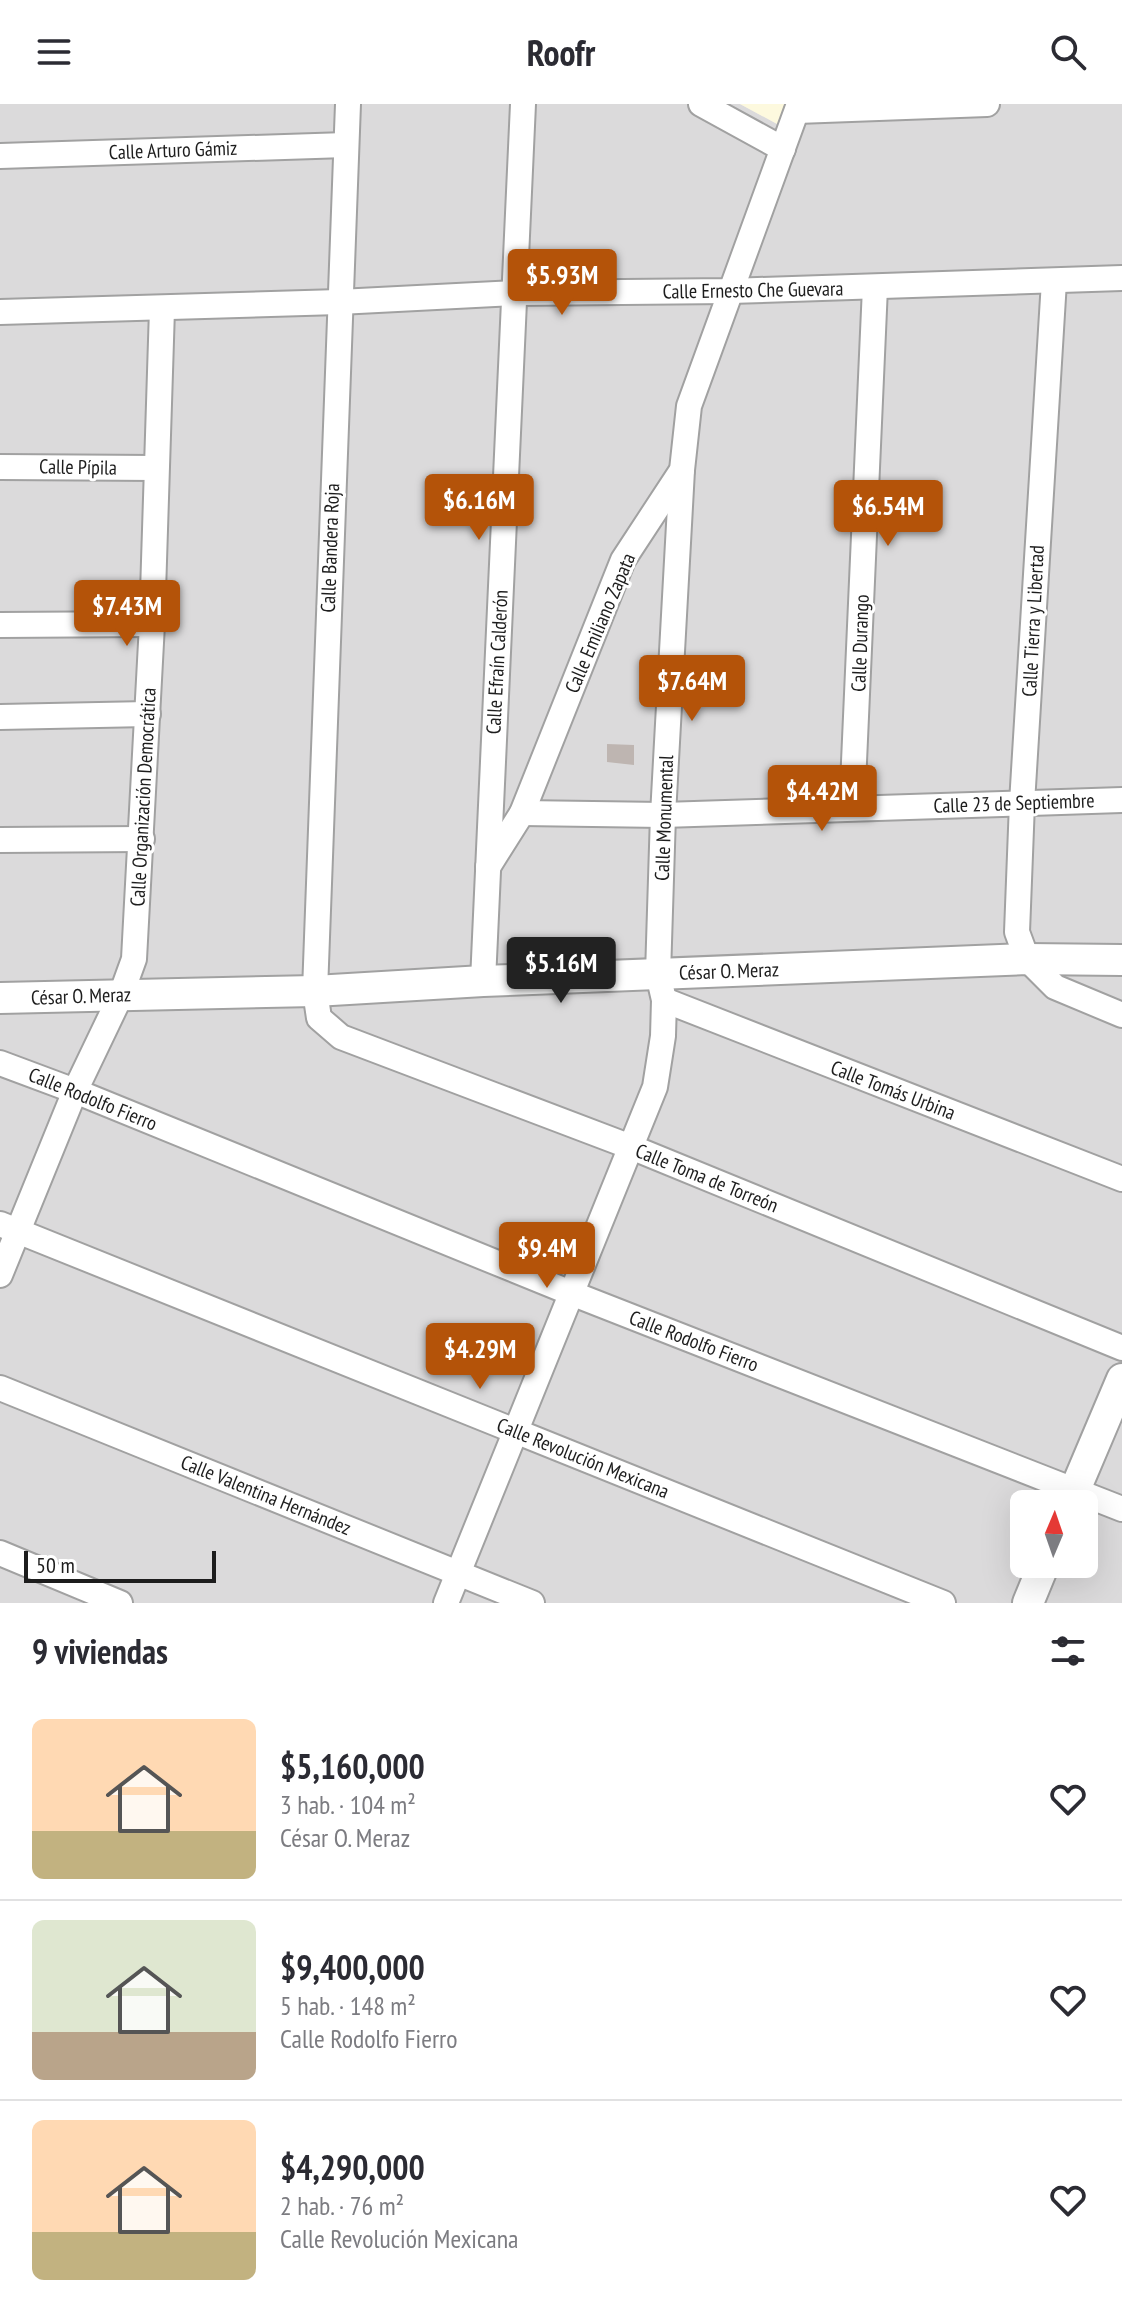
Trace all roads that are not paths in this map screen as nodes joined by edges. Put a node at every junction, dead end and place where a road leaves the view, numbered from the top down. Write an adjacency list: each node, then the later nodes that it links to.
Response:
1 (348, 104): 6 (street, Calle Bandera Roja)
2 (523, 104): 13 (street, Calle Efraín Calderón)
3 (701, 104): 7 (street)
4 (987, 104): 5 (street)
5 (798, 107): 7 (street, Calle Emiliano Zapata)
6 (346, 145): 8 (street, Calle Arturo Gámiz); 14 (street, Calle Bandera Roja)
7 (783, 149): 12 (street, Calle Emiliano Zapata)
8 (0, 156)
9 (1122, 278): 10 (street, Calle Ernesto Che Guevara)
10 (1054, 281): 11 (street, Calle Ernesto Che Guevara); 25 (street, Calle Tierra y Libertad)
11 (875, 287): 12 (street, Calle Ernesto Che Guevara); 26 (street, Calle Durango)
12 (730, 291): 13 (street, Calle Ernesto Che Guevara); 19 (street, Calle Emiliano Zapata)
13 (516, 293): 14 (street, Calle Ernesto Che Guevara); 31 (street, Calle Efraín Calderón)
14 (339, 302): 15 (street, Calle Ernesto Che Guevara); 36 (street, Calle Bandera Roja)
15 (162, 309): 16 (street, Calle Ernesto Che Guevara); 18 (street, Calle Organización Democrática)
16 (0, 312)
17 (0, 467): 18 (street, Calle Pípila)
18 (156, 468): 20 (street, Calle Organización Democrática)
19 (682, 470): 27 (street, Calle Emiliano Zapata); 28 (street, Calle Monumental)
20 (152, 624): 21 (street); 22 (street, Calle Organización Democrática)
21 (0, 625)
22 (148, 714): 23 (street); 29 (street, Calle Organización Democrática)
23 (0, 717)
24 (1122, 800): 25 (street, Calle 23 de Septiembre)
25 (1022, 803): 26 (street, Calle 23 de Septiembre); 32 (street, Calle Tierra y Libertad)
26 (852, 807): 28 (street, Calle 23 de Septiembre)
27 (522, 813): 28 (street, Calle 23 de Septiembre); 31 (street, Calle Emiliano Zapata)
28 (663, 815): 35 (street, Calle Monumental)
29 (142, 839): 30 (street); 37 (street, Calle Organización Democrática)
30 (0, 840)
31 (486, 870): 34 (street, Calle Efraín Calderón)
32 (1027, 959): 33 (street, César O. Meraz); 35 (street, César O. Meraz); 39 (street)
33 (1122, 960)
34 (483, 981): 35 (street, César O. Meraz); 36 (street, César O. Meraz)
35 (661, 987): 42 (street, Calle Monumental); 43 (street, Calle Tomás Urbina)
36 (315, 991): 37 (street, César O. Meraz); 42 (street, Calle Toma de Torreón)
37 (121, 995): 38 (street, César O. Meraz); 41 (street, Calle Organización Democrática)
38 (0, 998)
39 (1122, 1015)
40 (0, 1063): 41 (street, Calle Rodolfo Fierro)
41 (75, 1091): 44 (street, Calle Organización Democrática); 46 (street, Calle Rodolfo Fierro)
42 (631, 1147): 46 (street, Calle Monumental); 47 (street, Calle Toma de Torreón)
43 (1122, 1179)
44 (9, 1227): 45 (street, Calle Organización Democrática); 50 (street, Calle Revolución Mexicana)
45 (0, 1275)
46 (571, 1293): 50 (street, Calle Monumental); 51 (street, Calle Rodolfo Fierro)
47 (1122, 1348)
48 (1122, 1379): 52 (street)
49 (0, 1388): 56 (street, Calle Valentina Hernández)
50 (517, 1431): 56 (street, Calle Monumental); 61 (street, Calle Revolución Mexicana)
51 (1055, 1490)
52 (1075, 1490)
53 (1098, 1503): 54 (street, Calle Rodolfo Fierro)
54 (1122, 1509)
55 (0, 1553): 58 (street)
56 (458, 1571): 59 (street, Calle Monumental); 60 (street, Calle Valentina Hernández)
57 (1038, 1578): 62 (street)
58 (120, 1603)
59 (446, 1603)
60 (532, 1603)
61 (943, 1603)
62 (1028, 1603)

